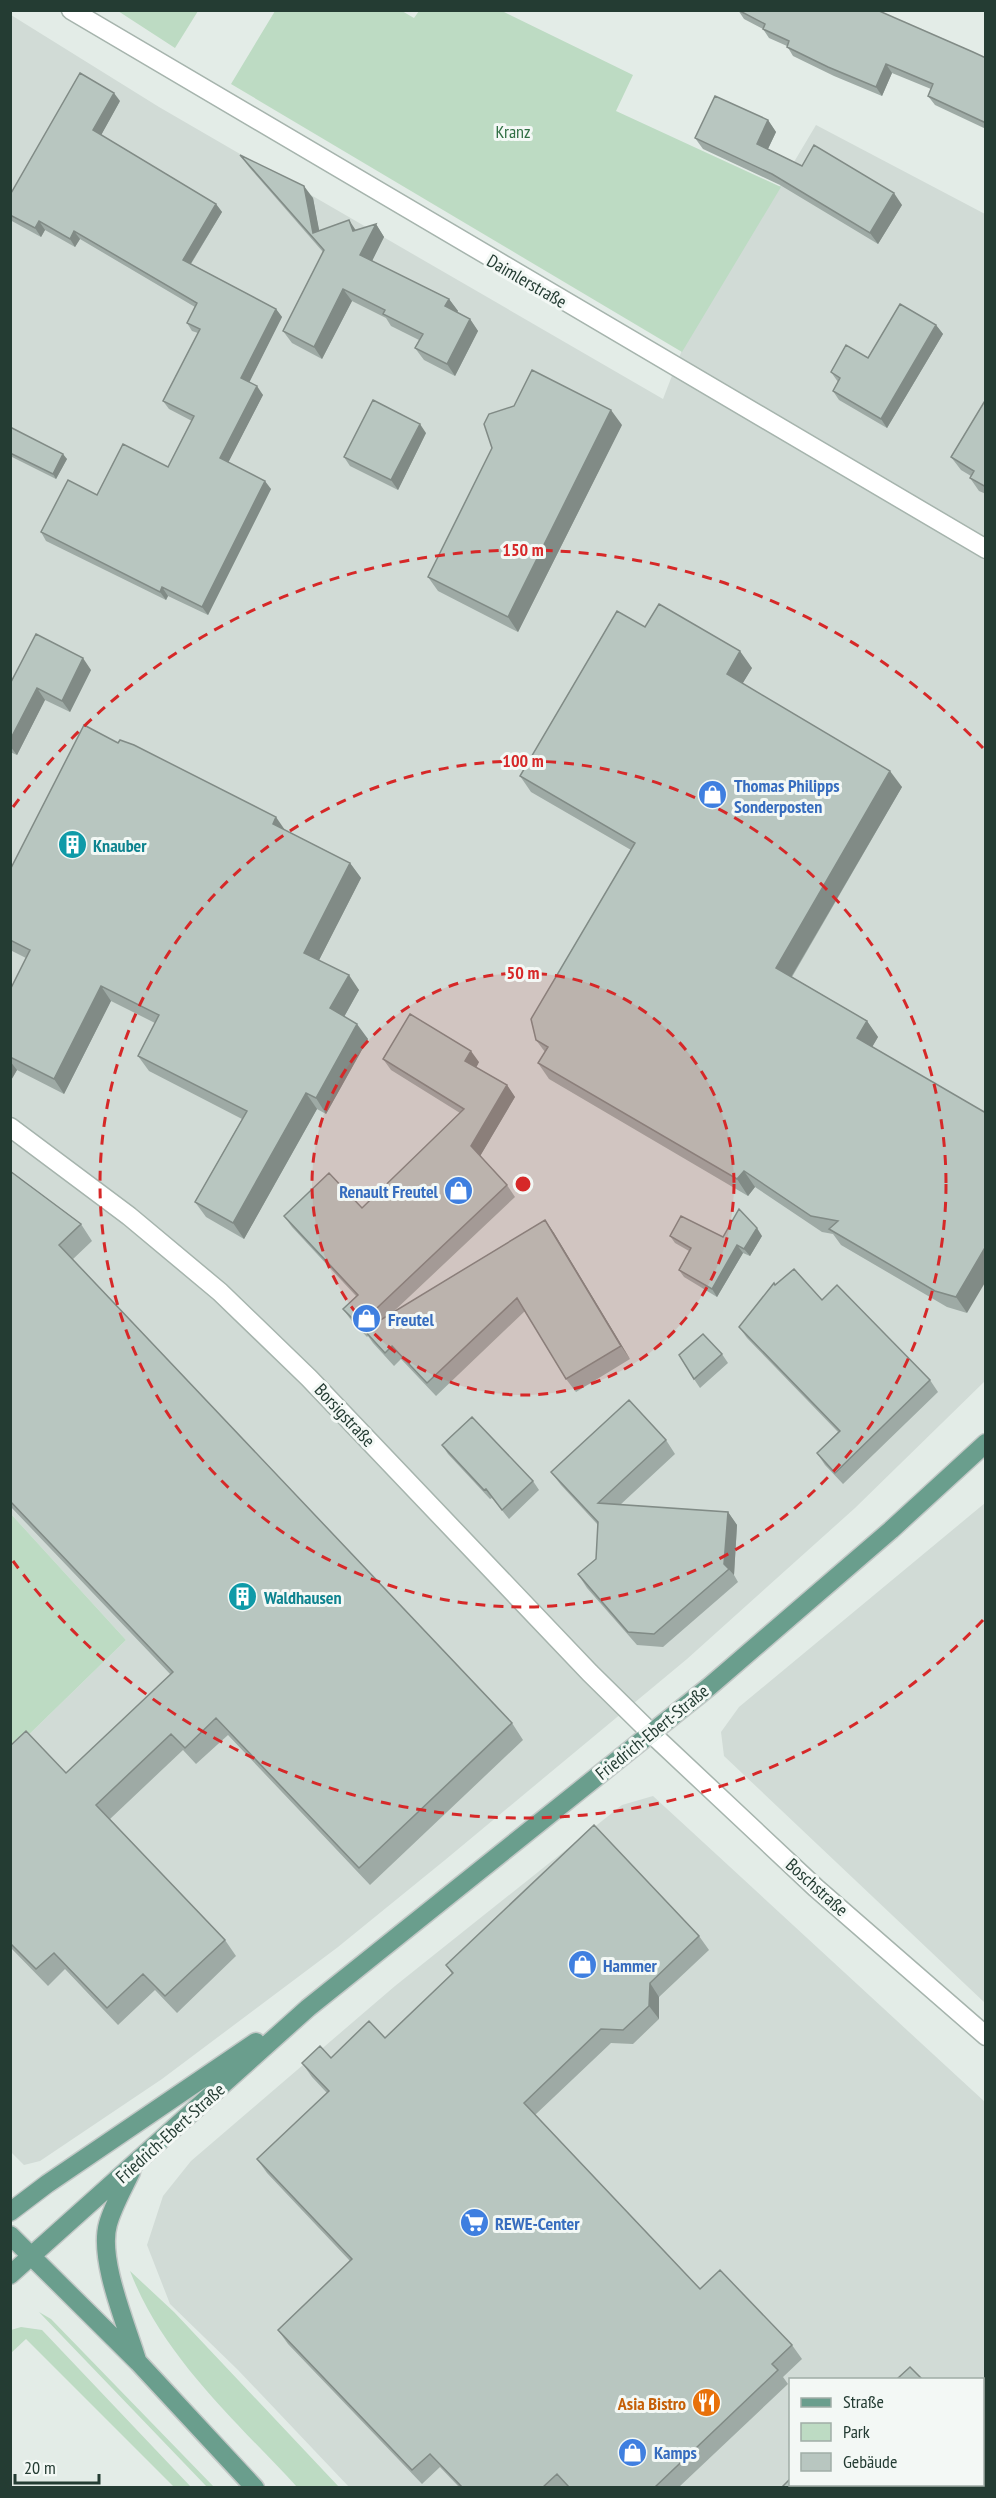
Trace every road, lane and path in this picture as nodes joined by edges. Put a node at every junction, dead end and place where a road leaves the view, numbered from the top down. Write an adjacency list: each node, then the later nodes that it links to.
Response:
1 (71, 10): 2 (street, Daimlerstraße)
2 (986, 549)
3 (10, 1127): 5 (street, Borsigstraße)
4 (986, 1443): 5 (main road, Friedrich-Ebert-Straße)
5 (652, 1734): 6 (main road, Friedrich-Ebert-Straße); 7 (street, Boschstraße)
6 (308, 2008): 8 (main road, Friedrich-Ebert-Straße); 9 (main road, Friedrich-Ebert-Straße)
7 (986, 2036)
8 (135, 2164): 11 (main road, Friedrich-Ebert-Straße); 13 (main road)
9 (10, 2212)
10 (10, 2235): 11 (main road)
11 (31, 2256): 12 (main road, Friedrich-Ebert-Straße); 13 (main road)
12 (10, 2275)
13 (138, 2362): 14 (main road)
14 (255, 2487)

